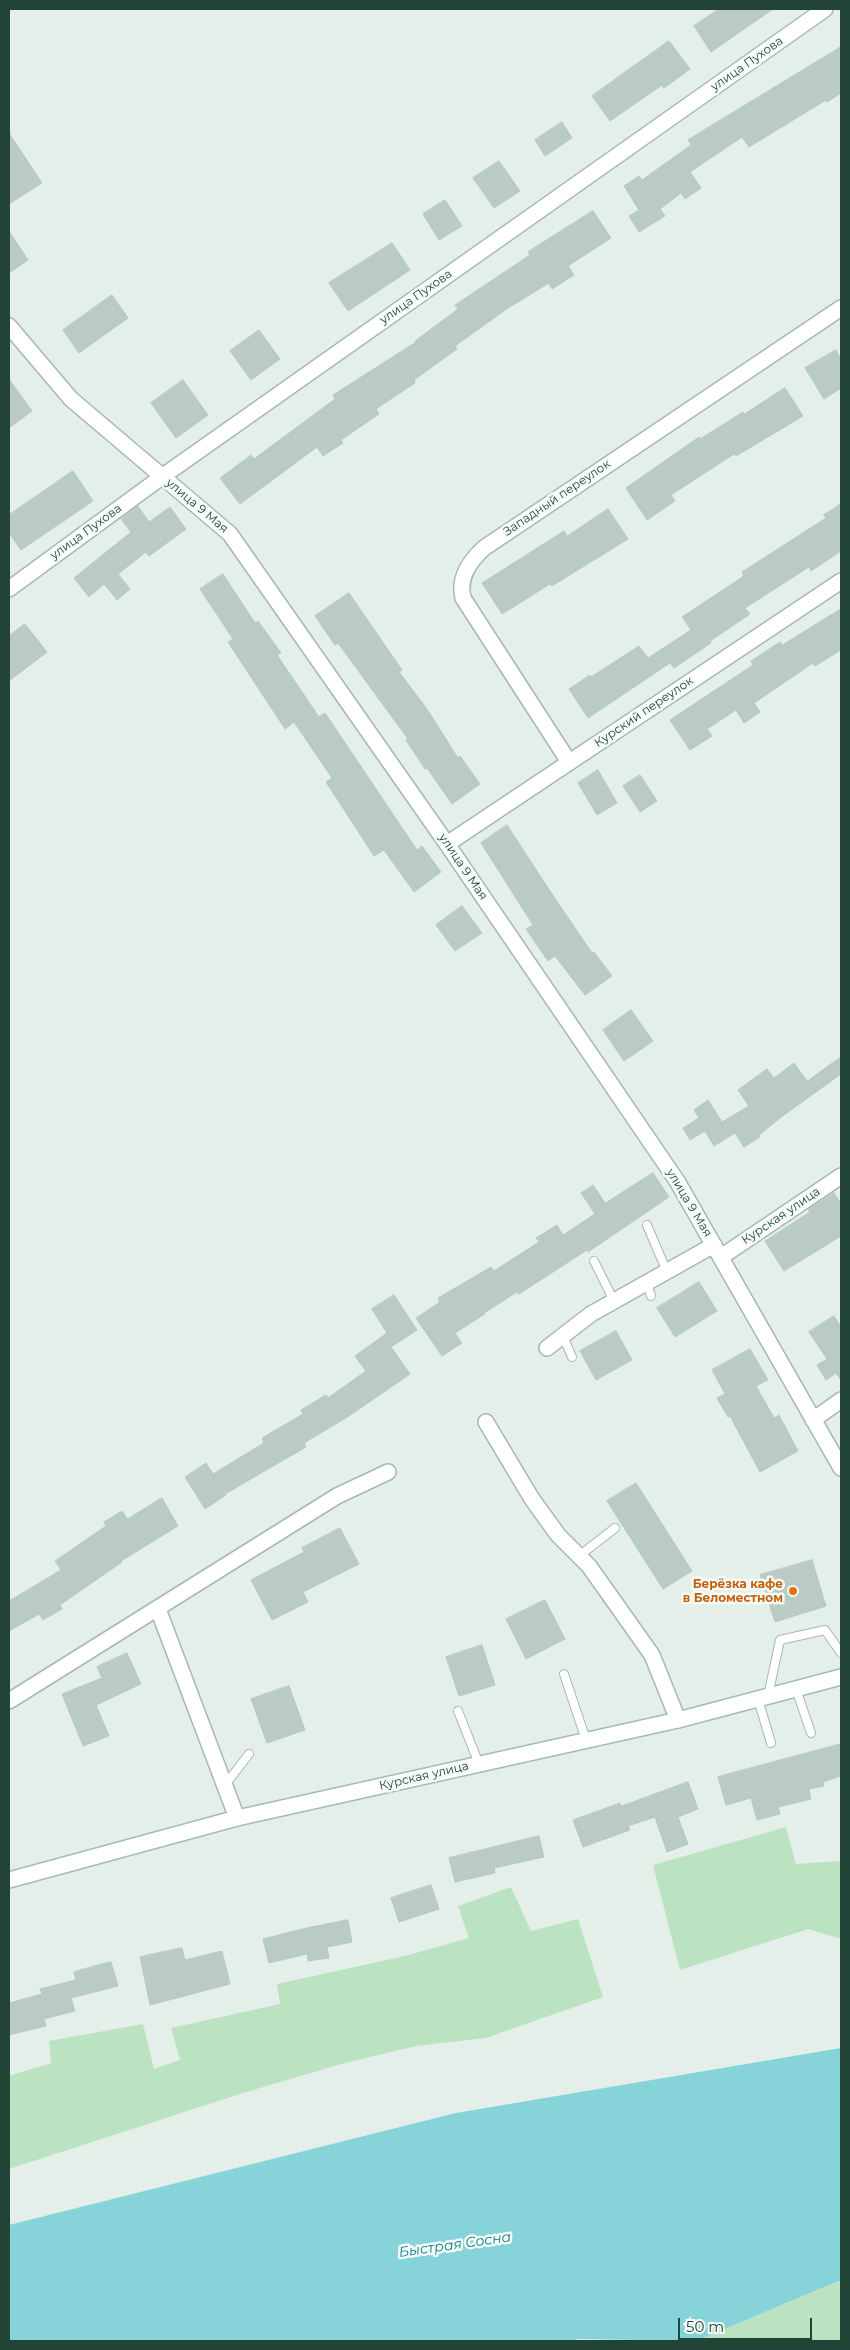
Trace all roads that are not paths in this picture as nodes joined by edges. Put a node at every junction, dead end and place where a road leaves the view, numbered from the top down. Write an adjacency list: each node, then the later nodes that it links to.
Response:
1 (825, 9): 4 (street, улица Пухова)
2 (841, 308): 7 (street, Западный переулок)
3 (9, 326): 4 (street, улица 9 Мая)
4 (163, 476): 6 (street, улица Пухова); 8 (street, улица 9 Мая)
5 (841, 581): 7 (street, Курский переулок)
6 (9, 589)
7 (569, 762): 8 (street, Курский переулок)
8 (447, 844): 11 (street, улица 9 Мая)
9 (841, 1176): 11 (street, Курская улица)
10 (646, 1225): 13 (lane)
11 (717, 1251): 13 (street, Курская улица); 19 (street, улица 9 Мая)
12 (594, 1261): 14 (lane)
13 (667, 1272): 14 (street, Курская улица)
14 (614, 1301): 15 (street, Курская улица)
15 (563, 1336): 16 (street, Курская улица); 17 (lane)
16 (547, 1348)
17 (572, 1357)
18 (841, 1400): 19 (street)
19 (813, 1420): 21 (street, улица 9 Мая)
20 (486, 1422): 24 (street)
21 (841, 1468)
22 (388, 1472): 25 (street)
23 (615, 1528): 24 (lane)
24 (579, 1556): 33 (street)
25 (158, 1609): 31 (street); 39 (street)
26 (841, 1653): 30 (lane)
27 (564, 1674): 35 (lane)
28 (841, 1677): 29 (street, Курская улица)
29 (796, 1689): 30 (street, Курская улица); 34 (lane)
30 (763, 1697): 33 (street, Курская улица); 36 (lane)
31 (9, 1701)
32 (458, 1711): 38 (lane)
33 (678, 1720): 35 (street, Курская улица)
34 (811, 1733)
35 (586, 1740): 38 (street, Курская улица)
36 (771, 1743)
37 (250, 1754): 39 (lane)
38 (479, 1764): 40 (street, Курская улица)
39 (225, 1785): 40 (street)
40 (237, 1818): 41 (street, Курская улица)
41 (9, 1880)

